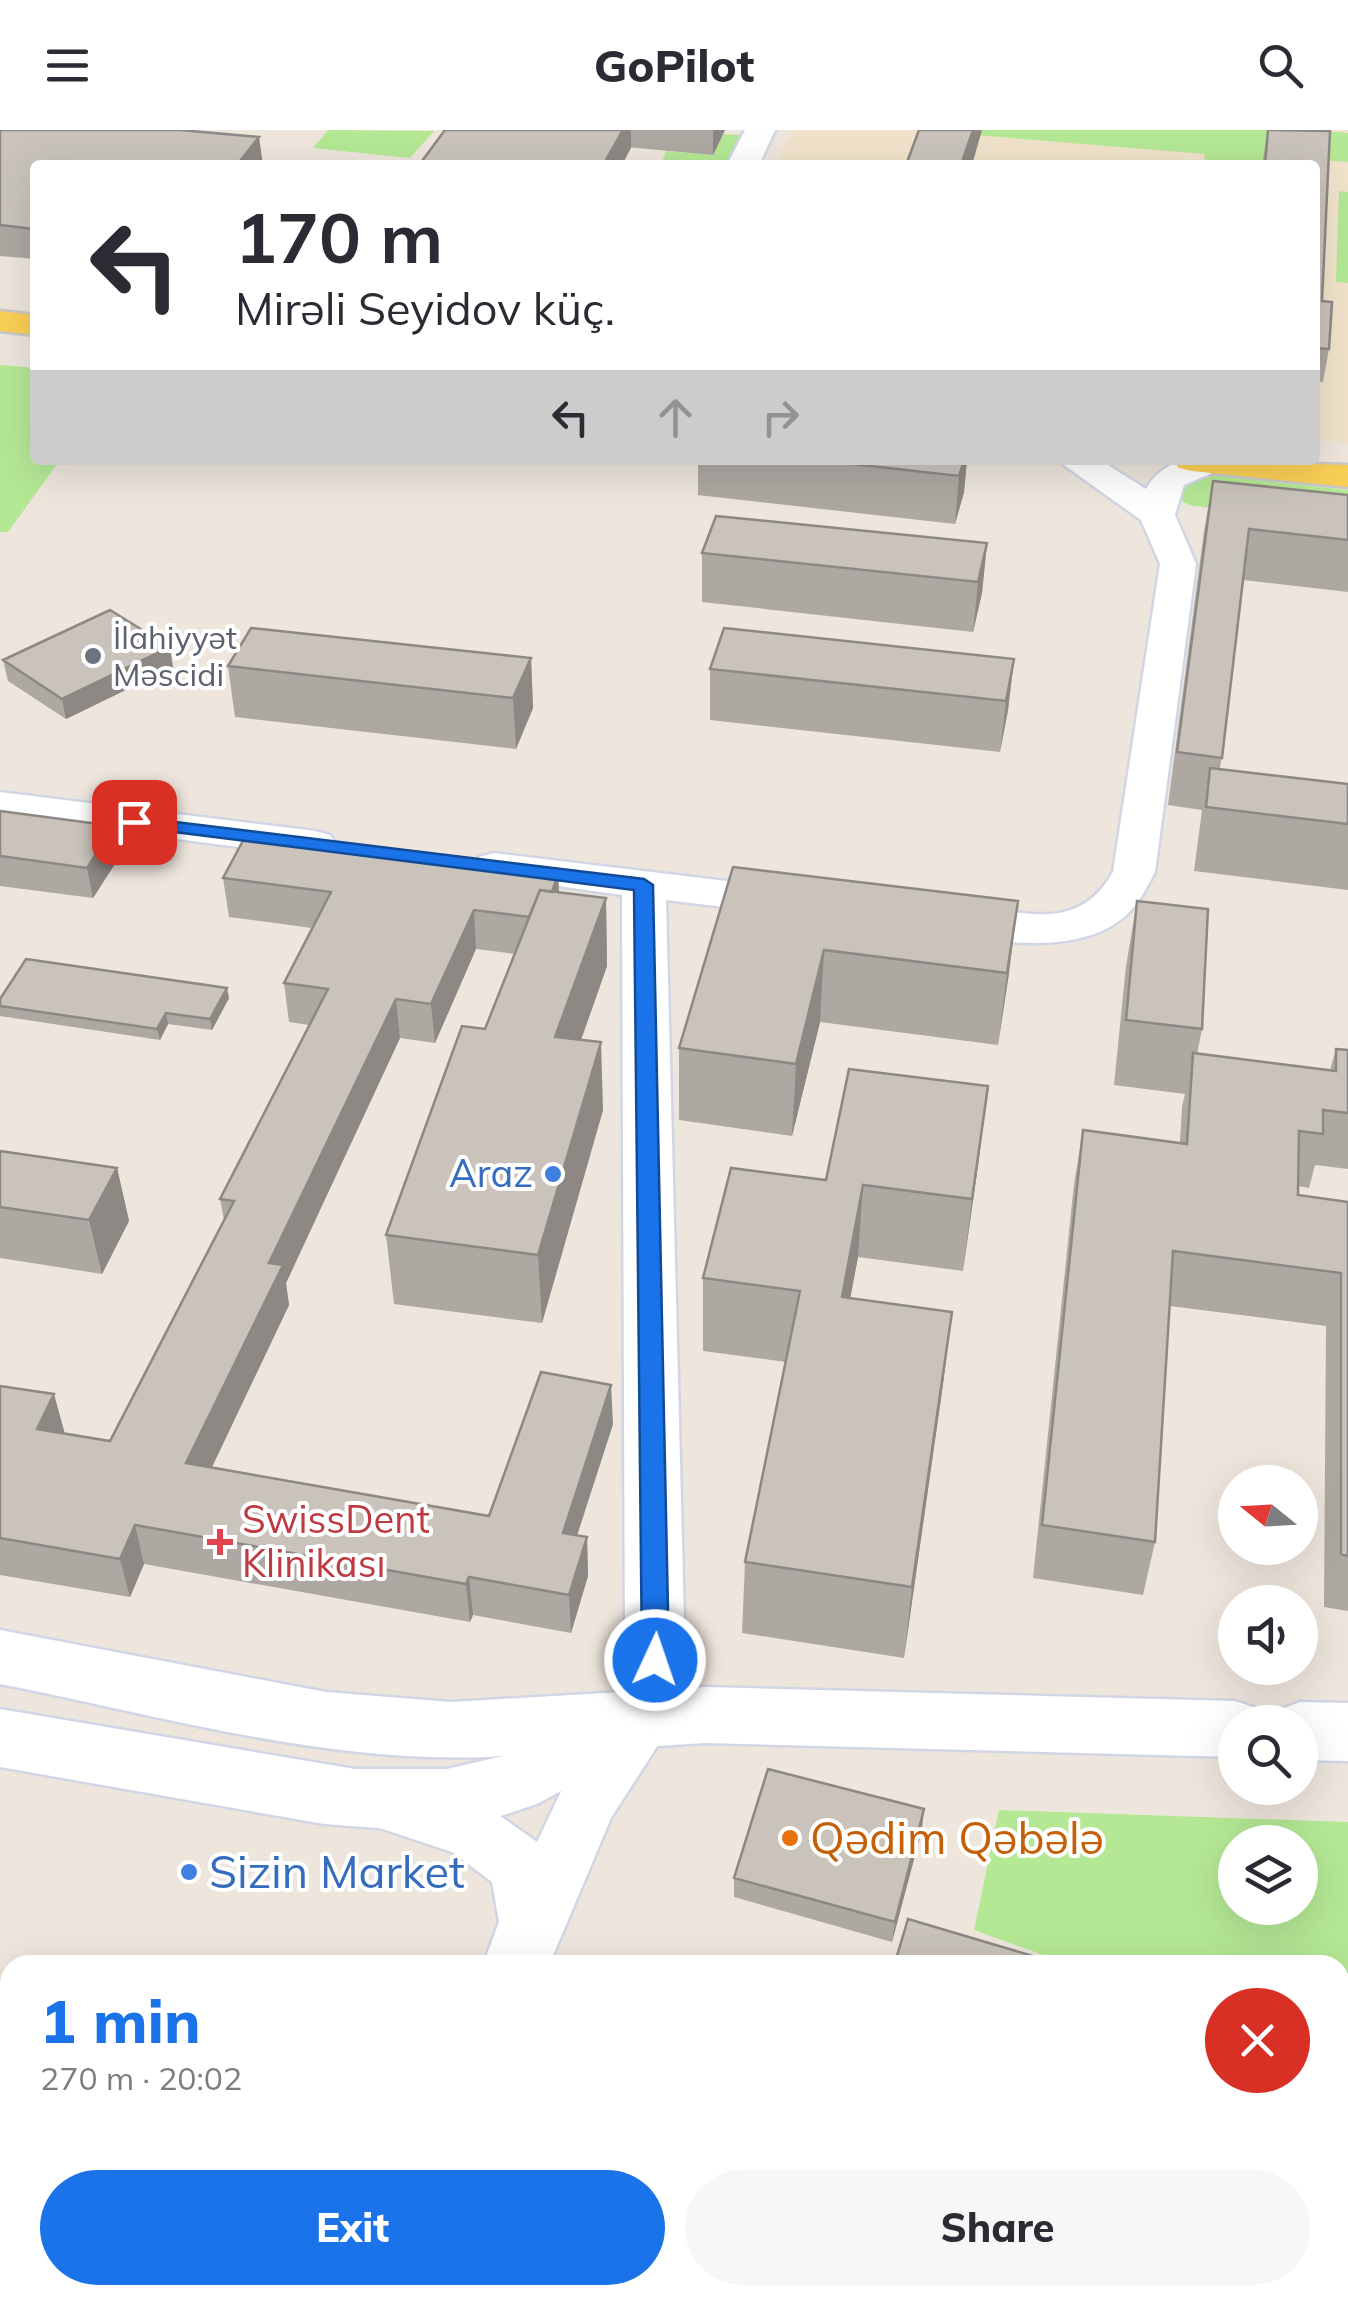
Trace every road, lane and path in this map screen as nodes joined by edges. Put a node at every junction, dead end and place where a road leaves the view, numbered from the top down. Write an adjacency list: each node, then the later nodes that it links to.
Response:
1 (760, 130): 2 (main road)
2 (745, 160)
3 (0, 321): 4 (main road)
4 (30, 324)
5 (0, 339): 6 (main road)
6 (30, 342)
7 (1320, 453): 8 (main road)
8 (1348, 456)
9 (1084, 465): 13 (street)
10 (1192, 465): 13 (street)
11 (1240, 465): 12 (main road)
12 (1348, 476)
13 (1157, 516): 19 (street)
14 (0, 804): 15 (street)
15 (352, 848)
16 (449, 860): 17 (street)
17 (644, 885): 18 (street); 21 (street)
18 (833, 906)
19 (908, 915)
20 (0, 1658): 21 (main road)
21 (646, 1718): 22 (main road); 26 (main road); 27 (street)
22 (1218, 1729)
23 (1318, 1731): 24 (main road)
24 (1348, 1732)
25 (0, 1738): 26 (main road)
26 (364, 1799): 27 (street)
27 (524, 1944)

